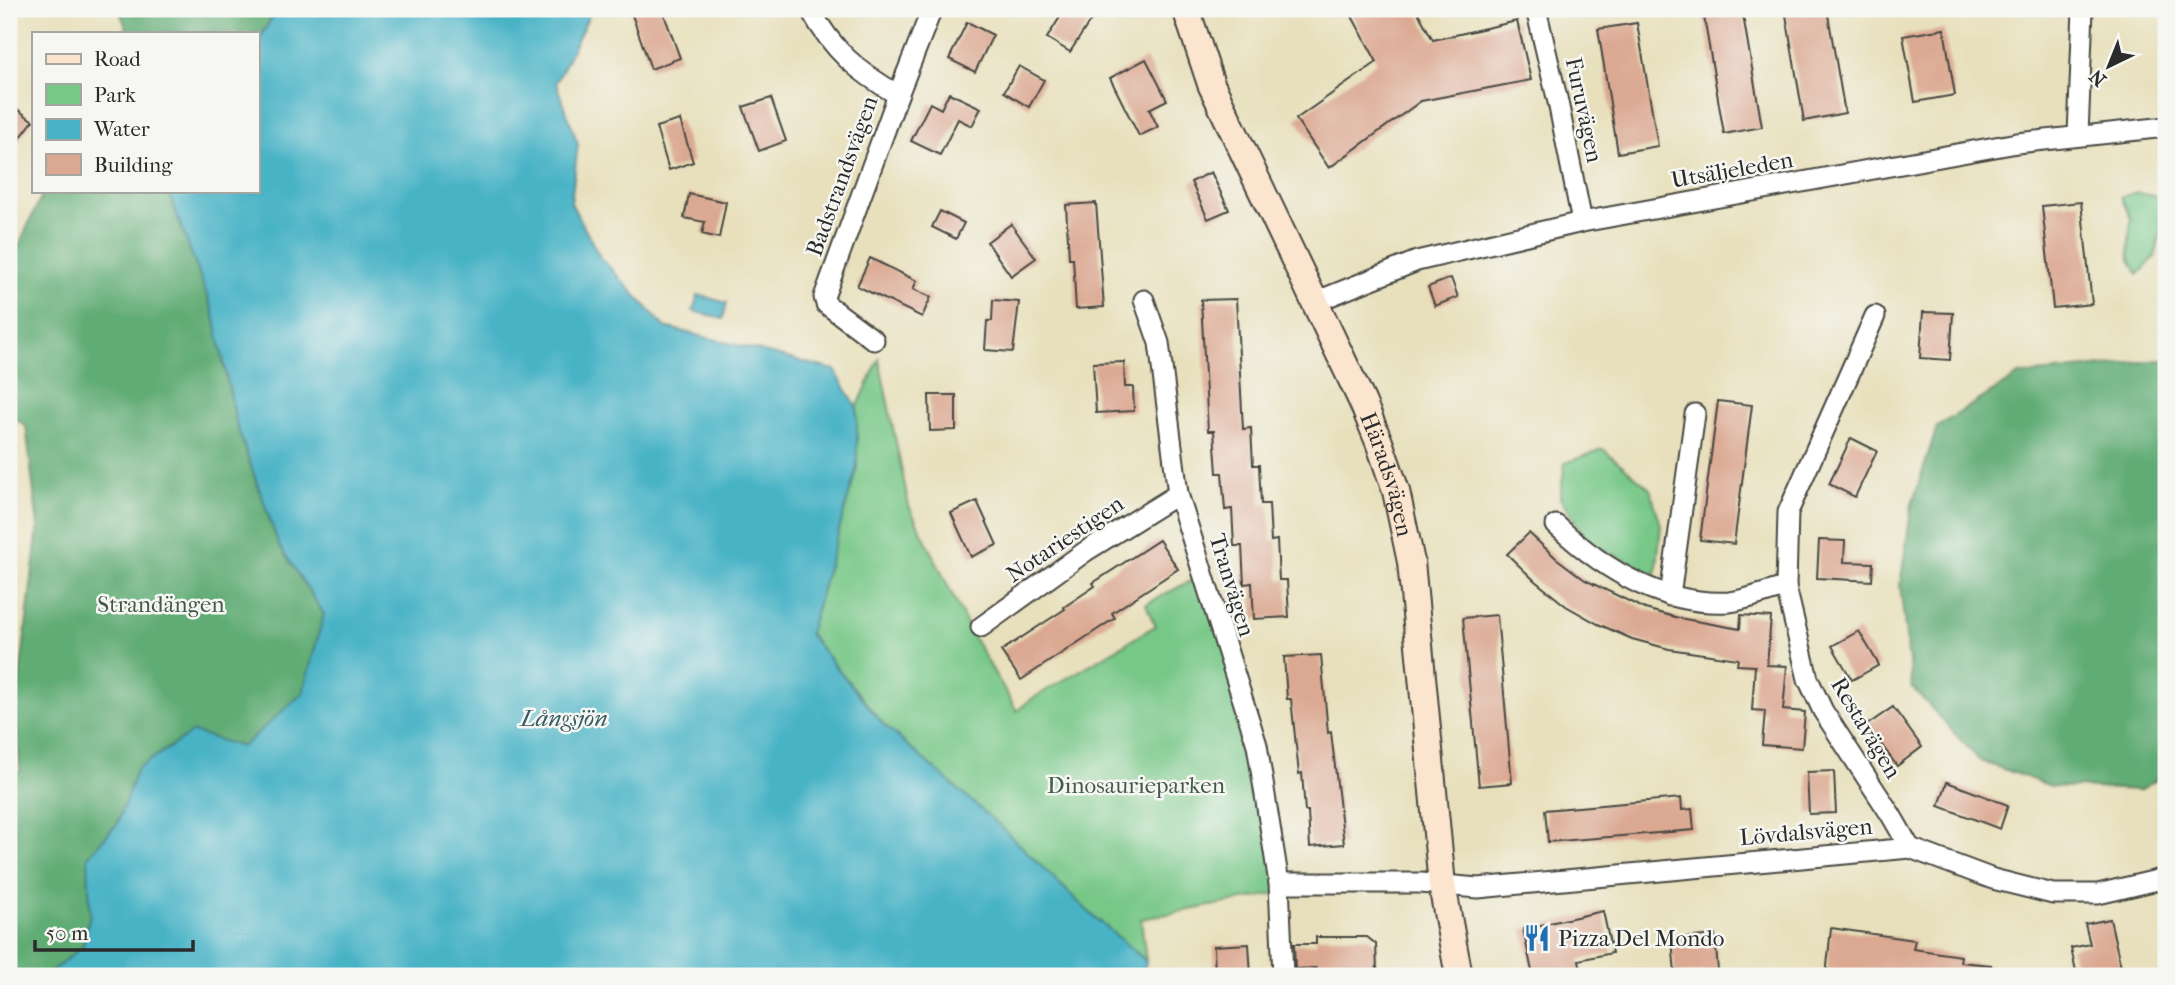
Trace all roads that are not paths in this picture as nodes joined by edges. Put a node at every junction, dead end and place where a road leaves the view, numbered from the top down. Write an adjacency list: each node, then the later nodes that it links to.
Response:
1 (810, 9): 6 (street)
2 (932, 9): 6 (street, Badstrandsvägen)
3 (1186, 9): 11 (street, Häradsvägen)
4 (1536, 9): 9 (street, Furuvägen)
5 (2083, 9): 8 (street)
6 (898, 94): 13 (street, Badstrandsvägen)
7 (2166, 127): 8 (street, Utsäljeleden)
8 (2078, 135): 9 (street, Utsäljeleden)
9 (1582, 222): 11 (street, Utsäljeleden)
10 (1144, 300): 15 (street, Tranvägen)
11 (1315, 302): 23 (street, Häradsvägen)
12 (1875, 316): 17 (street, Restavägen)
13 (874, 340)
14 (1695, 414): 18 (street)
15 (1178, 494): 19 (street, Notariestigen); 22 (street, Tranvägen)
16 (1556, 525): 18 (street)
17 (1786, 587): 18 (street); 20 (street, Restavägen)
18 (1670, 596)
19 (981, 627)
20 (1910, 848): 21 (street, Lövdalsvägen); 23 (street, Lövdalsvägen)
21 (2166, 878)
22 (1279, 883): 23 (street); 24 (street, Tranvägen)
23 (1442, 885): 25 (street, Häradsvägen)
24 (1283, 976)
25 (1460, 976)

